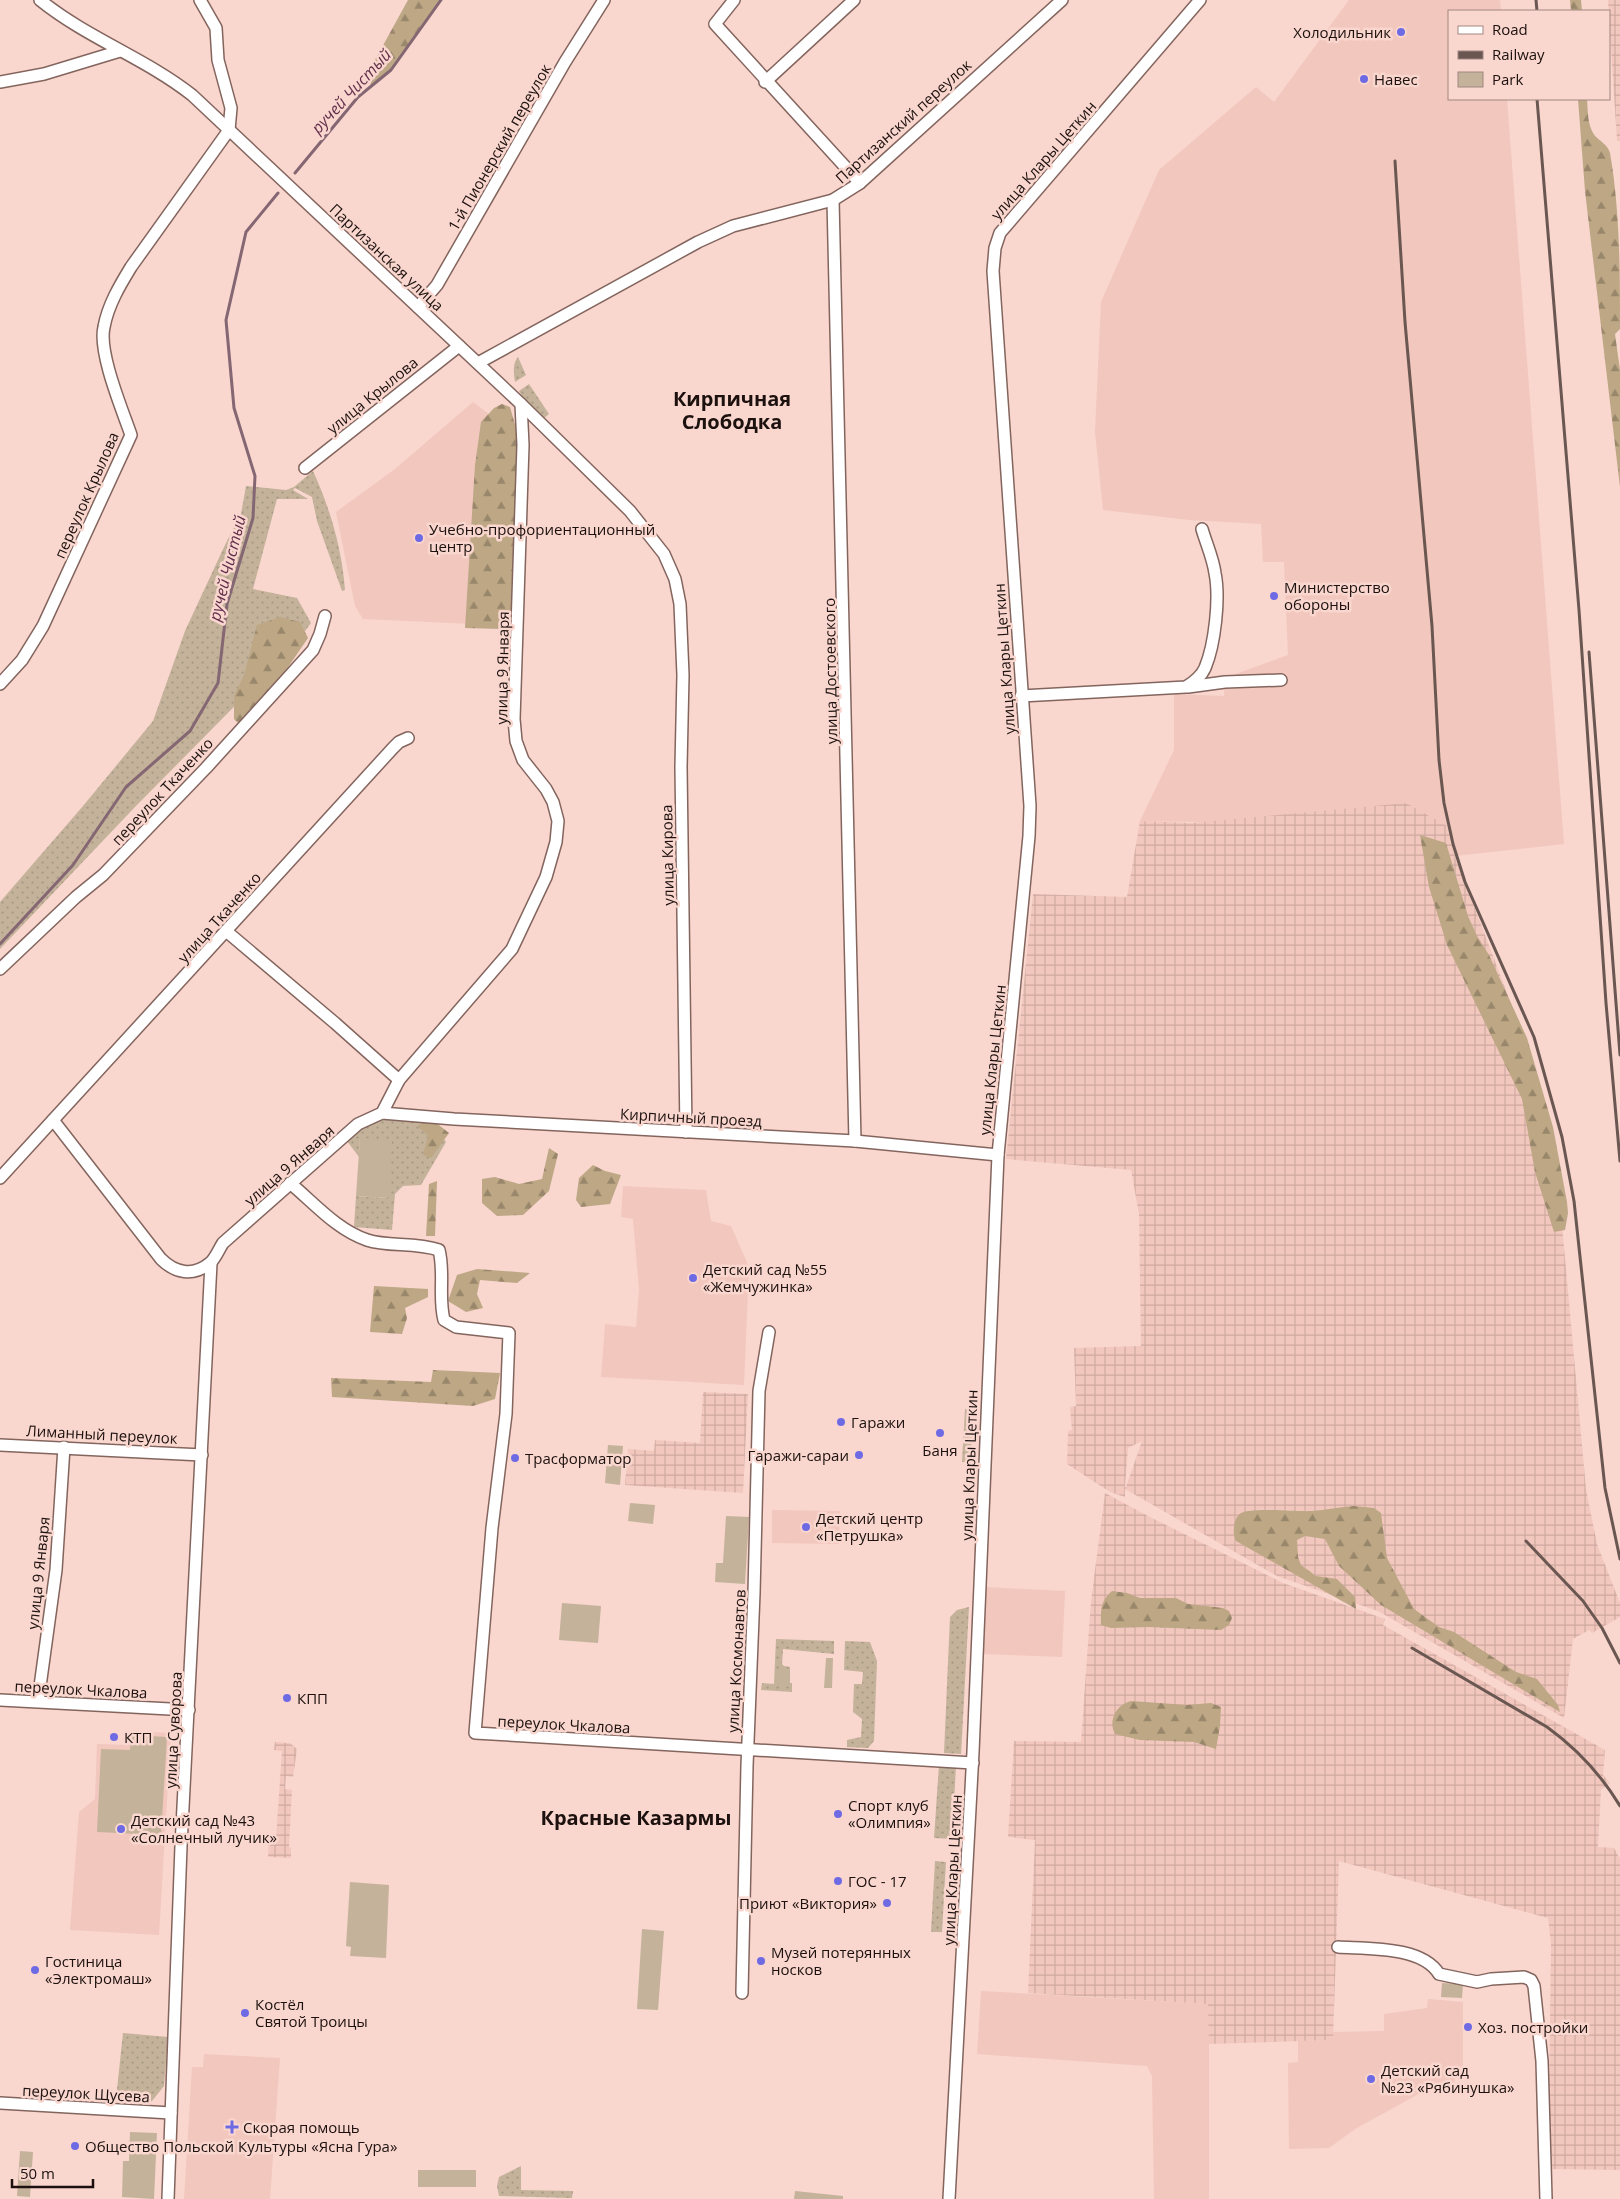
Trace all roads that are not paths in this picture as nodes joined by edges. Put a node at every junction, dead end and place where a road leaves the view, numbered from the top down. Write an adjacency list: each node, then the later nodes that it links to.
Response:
1 (40, 0): 8 (street, Партизанская улица)
2 (200, 0): 11 (street)
3 (604, 0): 14 (street, 1-й Пионерский переулок)
4 (734, 0): 10 (street)
5 (854, 0): 10 (street)
6 (1062, 0): 12 (street, Партизанский переулок)
7 (1200, 0): 25 (street, улица Клары Цеткин)
8 (120, 51): 9 (street); 11 (street, Партизанская улица)
9 (0, 82)
10 (766, 82): 12 (street)
11 (229, 130): 14 (street, Партизанская улица); 23 (street, переулок Крылова)
12 (860, 183): 13 (street, Партизанский переулок)
13 (834, 200): 16 (street, Партизанский переулок); 33 (street, улица Достоевского)
14 (418, 307): 15 (street, Партизанская улица)
15 (459, 346): 16 (street, Партизанская улица); 18 (street, улица Крылова)
16 (478, 363): 17 (street, Партизанская улица)
17 (521, 404): 20 (street, Партизанская улица); 29 (street, улица 9 Января)
18 (304, 468)
19 (1202, 529): 24 (street)
20 (674, 579): 32 (street, улица Кирова)
21 (325, 616): 28 (street, переулок Ткаченко)
22 (1281, 680): 24 (street)
23 (0, 684)
24 (1186, 687): 25 (street)
25 (1021, 696): 34 (street, улица Клары Цеткин)
26 (408, 738): 27 (street, улица Ткаченко)
27 (226, 931): 29 (street); 31 (street, улица Ткаченко)
28 (0, 969)
29 (399, 1080): 30 (street, улица 9 Января)
30 (382, 1113): 32 (street, Кирпичный проезд); 36 (street, улица 9 Января)
31 (53, 1120): 35 (street, улица Ткаченко); 37 (street, улица 9 Января)
32 (686, 1132): 33 (street, Кирпичный проезд)
33 (856, 1142): 34 (street, Кирпичный проезд)
34 (998, 1155): 46 (street, улица Клары Цеткин)
35 (0, 1178)
36 (290, 1183): 37 (street, улица 9 Января); 45 (street, переулок Чкалова)
37 (211, 1263): 41 (street, улица Суворова)
38 (768, 1332): 45 (street, улица Космонавтов)
39 (0, 1444): 40 (street, Лиманный переулок)
40 (64, 1447): 41 (street, Лиманный переулок); 43 (street, улица 9 Января)
41 (202, 1455): 44 (street, улица Суворова)
42 (0, 1700): 43 (street, переулок Чкалова)
43 (38, 1701): 44 (street, переулок Чкалова)
44 (189, 1710): 50 (street, улица Суворова)
45 (747, 1750): 46 (street, переулок Чкалова); 48 (street, улица Космонавтов)
46 (972, 1763): 52 (street, улица Клары Цеткин)
47 (1338, 1947): 53 (street)
48 (742, 1993)
49 (0, 2103): 50 (street, переулок Щусева)
50 (171, 2113): 51 (street, улица Суворова)
51 (168, 2199)
52 (950, 2199)
53 (1546, 2199)

